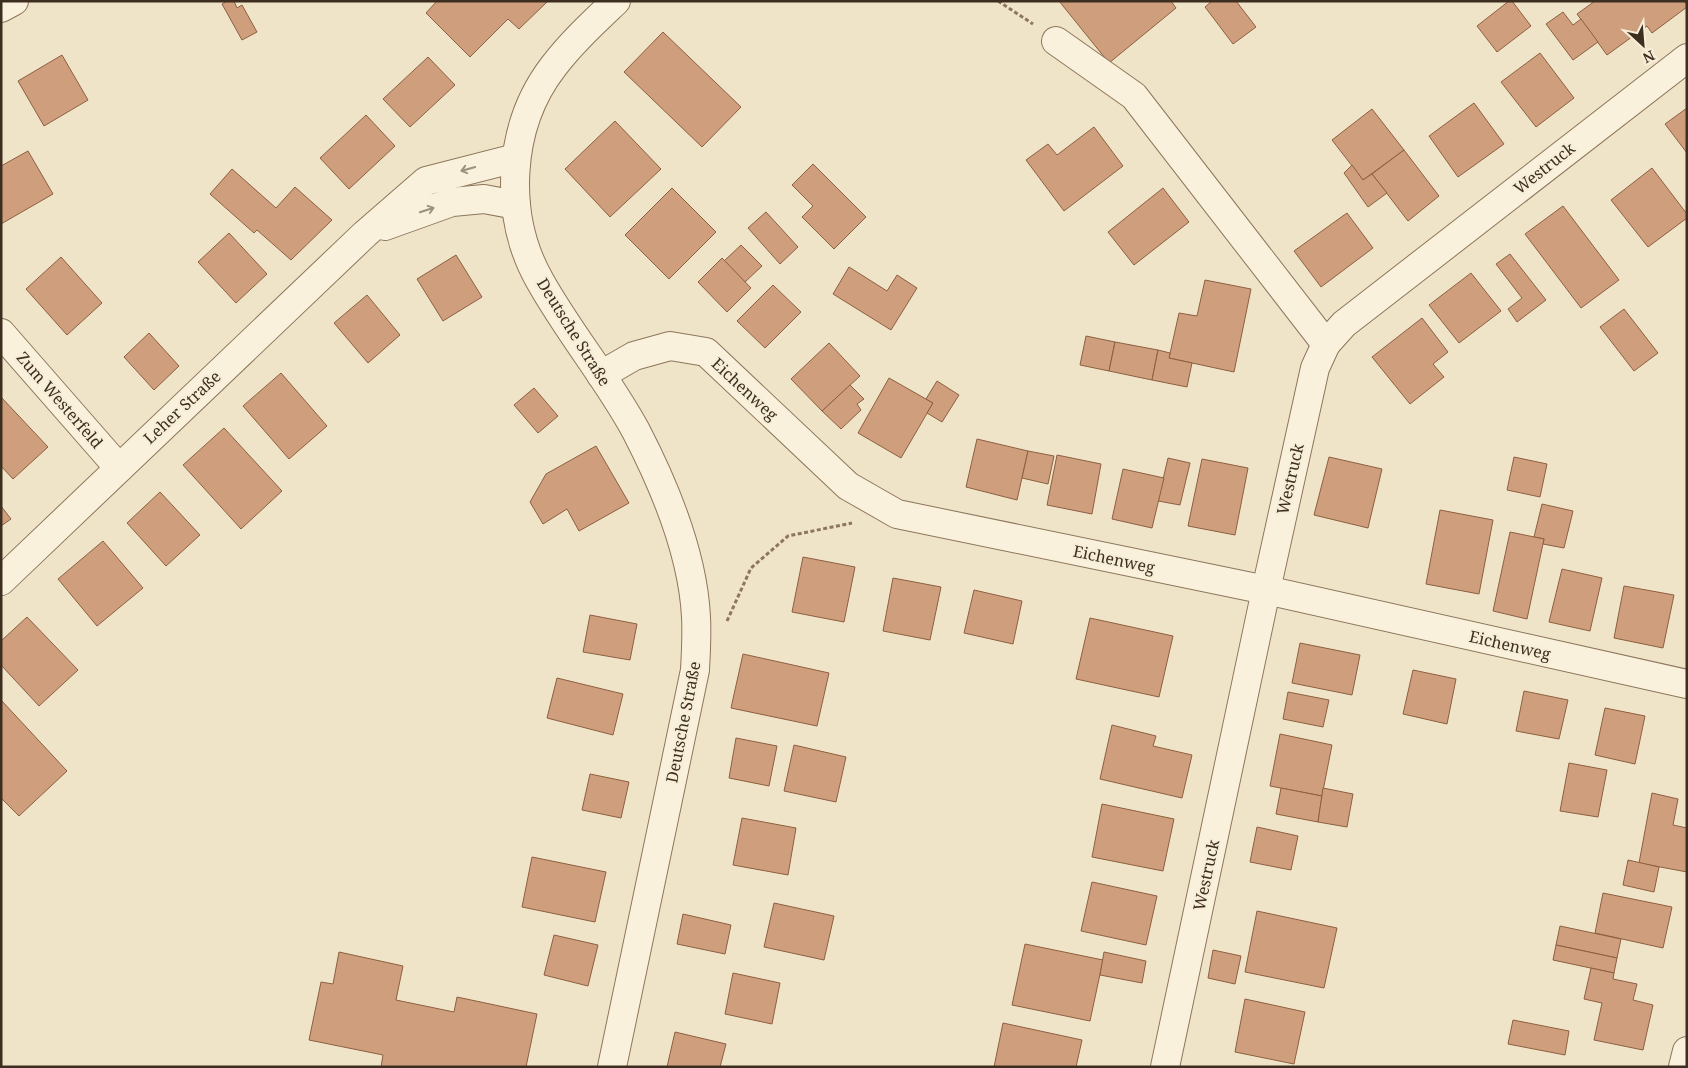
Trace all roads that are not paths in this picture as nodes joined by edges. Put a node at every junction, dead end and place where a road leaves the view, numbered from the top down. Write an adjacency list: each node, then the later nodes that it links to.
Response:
1 (14, 1): 3 (street)
2 (616, 1): 6 (street)
3 (1, 8)
4 (1056, 41): 10 (street)
5 (1687, 58): 10 (street, Westruck)
6 (516, 158): 7 (street); 8 (street, Leher Straße, one-way to 8)
7 (516, 205): 8 (street, Leher Straße, one-way to 7); 11 (street, Deutsche Straße)
8 (365, 234): 12 (street, Leher Straße)
9 (1, 333): 12 (street, Zum Westerfeld)
10 (1326, 344): 14 (street, Westruck)
11 (601, 375): 14 (street, Eichenweg); 17 (street, Deutsche Straße)
12 (119, 468): 13 (street, Leher Straße)
13 (1, 581)
14 (1266, 590): 15 (street, Eichenweg); 18 (street, Westruck)
15 (1687, 684)
16 (1687, 1051): 19 (street)
17 (612, 1067)
18 (1165, 1067)
19 (1684, 1067)

